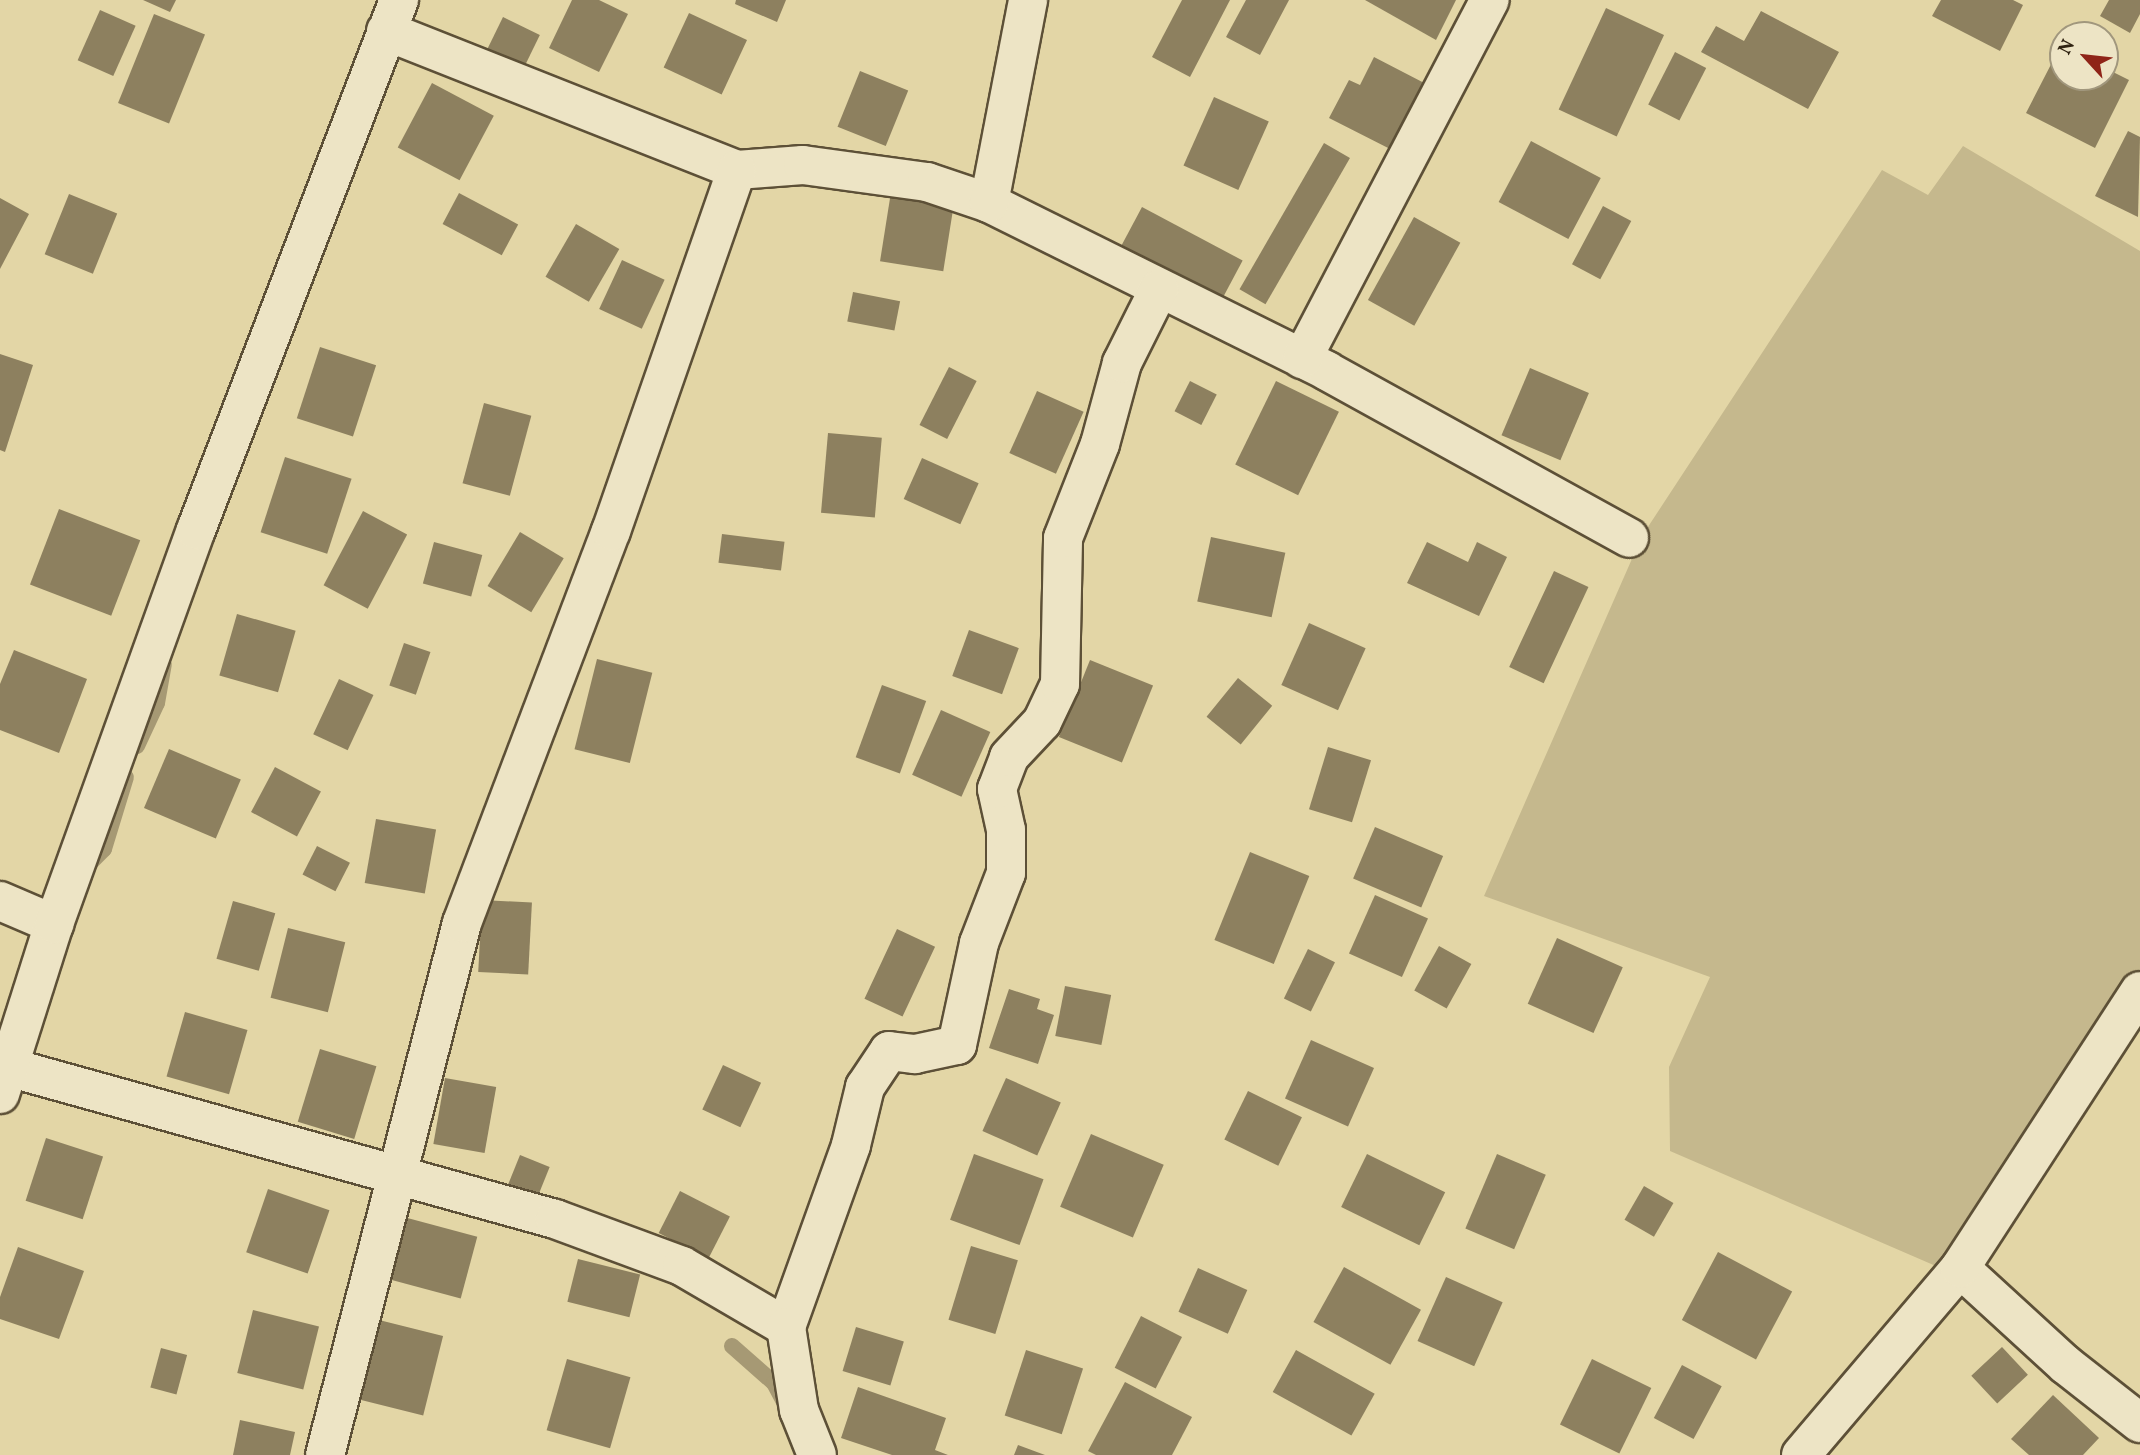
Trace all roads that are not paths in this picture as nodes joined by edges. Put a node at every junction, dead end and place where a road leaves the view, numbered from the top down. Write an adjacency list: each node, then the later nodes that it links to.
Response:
1 (1028, 0): 5 (street)
2 (1490, 0): 7 (street)
3 (392, 15): 4 (street); 10 (street)
4 (737, 170): 5 (street); 13 (street)
5 (989, 203): 6 (street)
6 (1158, 289): 7 (street); 15 (street)
7 (1301, 359): 8 (street)
8 (1629, 538)
9 (0, 901): 10 (street)
10 (54, 925): 12 (street)
11 (2140, 991): 14 (street)
12 (4, 1080): 13 (street)
13 (396, 1176): 15 (street); 17 (street)
14 (1960, 1268): 16 (street); 19 (street)
15 (786, 1327): 18 (street)
16 (2140, 1423)
17 (325, 1455)
18 (817, 1455)
19 (1801, 1455)

